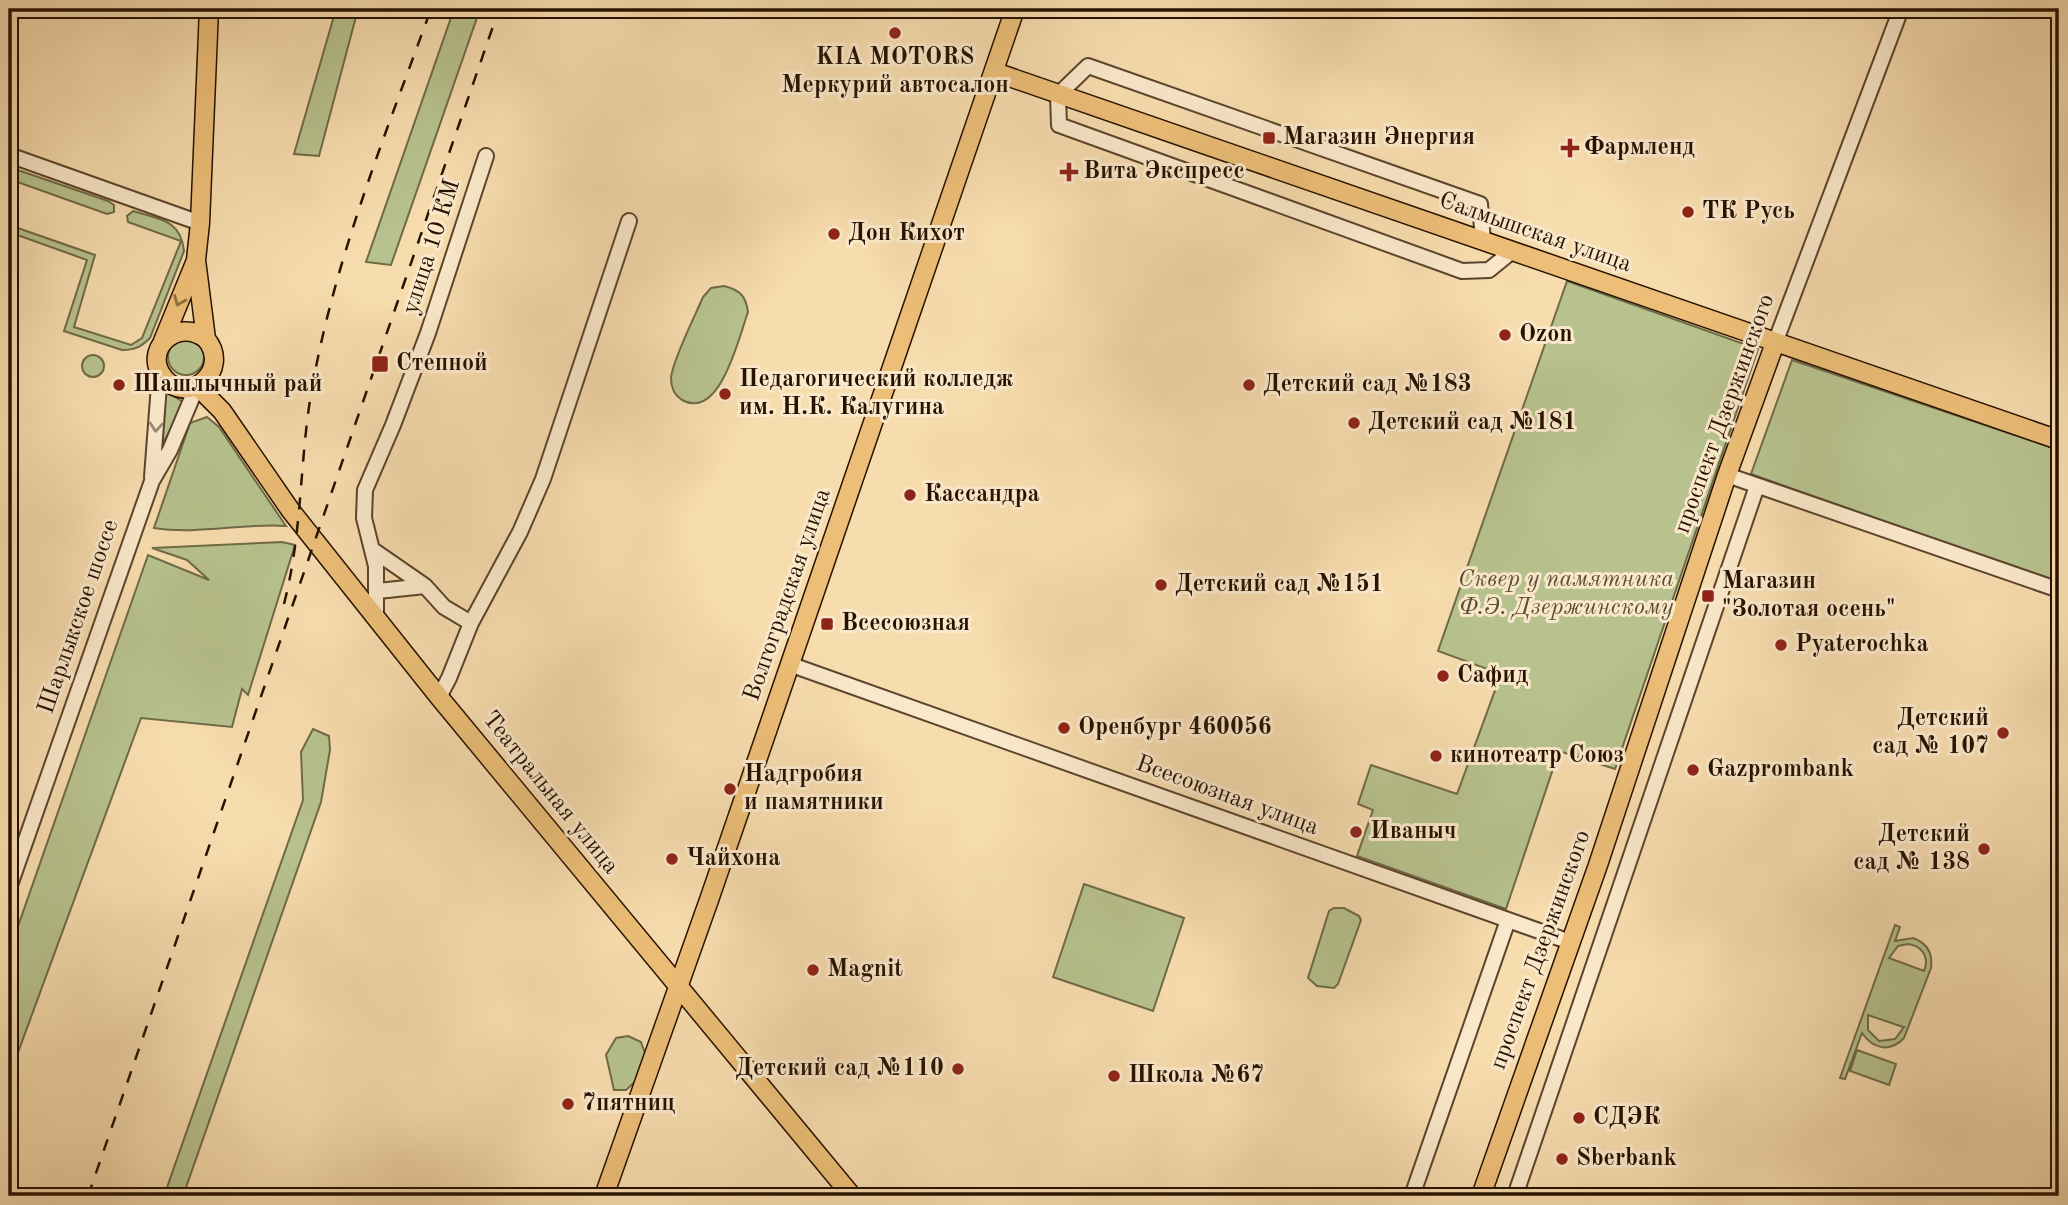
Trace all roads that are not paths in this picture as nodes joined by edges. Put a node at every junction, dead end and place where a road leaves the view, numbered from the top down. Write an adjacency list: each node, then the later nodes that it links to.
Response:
1 (209, 9): 9 (main road)
2 (1015, 9): 4 (main road, Волгоградская улица)
3 (1900, 9): 15 (street, проспект Дзержинского)
4 (995, 72): 5 (main road, Салмышская улица); 30 (main road, Волгоградская улица)
5 (1058, 95): 10 (main road, Салмышская улица); 10 (street); 11 (street)
6 (9, 155): 9 (street)
7 (485, 156): 24 (street, улица 10 КМ)
8 (629, 221): 29 (street)
9 (200, 223): 12 (main road)
10 (1483, 242): 11 (main road, Салмышская улица)
11 (1511, 251): 15 (main road, Салмышская улица)
12 (196, 260): 13 (main road); 14 (main road, one-way to 14)
13 (206, 339): 14 (main road); 16 (main road)
14 (163, 342): 17 (main road)
15 (1775, 343): 20 (main road, Салмышская улица); 21 (main road, проспект Дзержинского)
16 (214, 362): 18 (main road); 19 (main road, Театральная улица)
17 (160, 372): 18 (main road); 22 (street, Шарлыкское шоссе, one-way to 22)
18 (197, 386): 19 (main road, Театральная улица); 22 (street, Шарлыкское шоссе)
19 (222, 411): 28 (main road, Театральная улица)
20 (2059, 440)
21 (1727, 475): 23 (street); 34 (main road, проспект Дзержинского)
22 (152, 481): 32 (street, Шарлыкское шоссе)
23 (1757, 486): 26 (street); 40 (street)
24 (373, 550): 25 (street); 27 (street, улица 10 КМ)
25 (425, 586): 27 (street); 29 (street)
26 (2059, 590)
27 (377, 591): 28 (street, улица 10 КМ)
28 (376, 616): 31 (main road, Театральная улица)
29 (471, 623): 31 (street)
30 (789, 664): 33 (street, Всесоюзная улица); 35 (main road, Волгоградская улица)
31 (439, 697): 35 (main road, Театральная улица)
32 (9, 888)
33 (1508, 920): 34 (street, Всесоюзная улица); 38 (street)
34 (1570, 942): 39 (main road, проспект Дзержинского)
35 (679, 988): 36 (main road, Волгоградская улица); 37 (main road, Театральная улица)
36 (604, 1196)
37 (852, 1196)
38 (1412, 1196)
39 (1481, 1196)
40 (1515, 1196)

